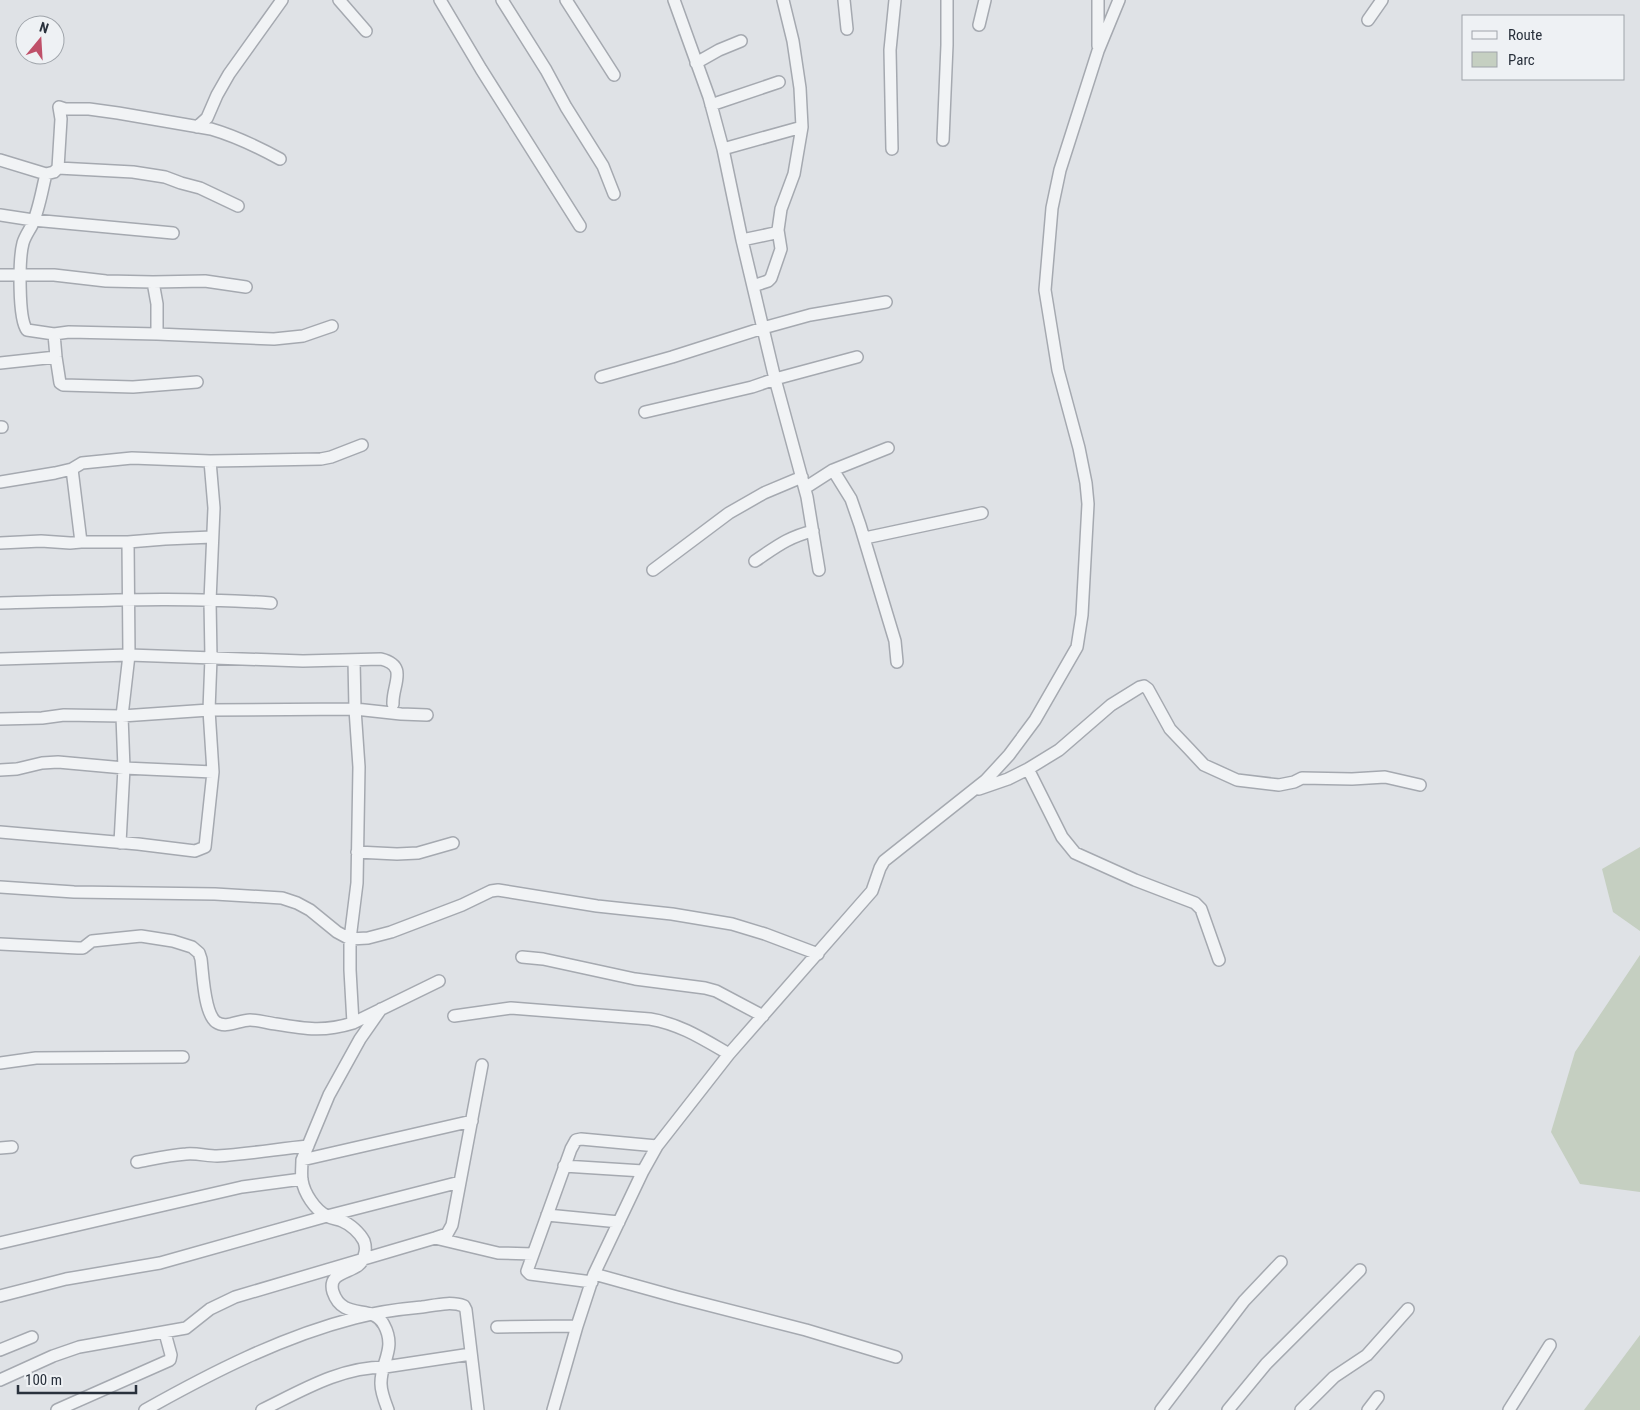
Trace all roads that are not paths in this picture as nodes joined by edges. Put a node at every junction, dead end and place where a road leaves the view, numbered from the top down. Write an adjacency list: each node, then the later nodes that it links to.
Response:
1 (282, 0): 26 (street)
2 (339, 0): 18 (street)
3 (440, 0): 38 (street)
4 (502, 0): 34 (street)
5 (566, 0): 22 (street)
6 (674, 0): 21 (street)
7 (783, 0): 25 (street)
8 (844, 0): 17 (street)
9 (895, 0): 29 (street)
10 (947, 0): 27 (street)
11 (985, 0): 16 (street)
12 (1098, 0): 20 (street)
13 (1119, 0): 20 (street)
14 (1382, 0): 15 (street)
15 (1368, 20)
16 (979, 25)
17 (847, 29)
18 (366, 31)
19 (741, 41): 21 (street)
20 (1098, 51): 96 (street)
21 (696, 63): 24 (street)
22 (614, 75)
23 (779, 82): 24 (street)
24 (711, 105): 28 (street)
25 (802, 127): 28 (street); 39 (street)
26 (197, 128): 30 (street); 32 (street)
27 (943, 140)
28 (723, 149): 41 (street)
29 (892, 149)
30 (280, 159)
31 (0, 160): 33 (street)
32 (58, 168): 33 (street); 35 (street)
33 (46, 174): 37 (street)
34 (614, 194)
35 (238, 206)
36 (0, 216): 37 (street)
37 (33, 220): 40 (street); 43 (street)
38 (580, 226)
39 (778, 230): 41 (street); 45 (street)
40 (173, 233)
41 (742, 240): 45 (street)
42 (0, 275): 43 (street)
43 (20, 275): 44 (street); 50 (street)
44 (153, 282): 46 (street); 51 (street)
45 (753, 286): 49 (street)
46 (246, 287)
47 (886, 302): 49 (street)
48 (332, 326): 51 (street)
49 (762, 328): 55 (street); 56 (street)
50 (54, 334): 51 (street); 52 (street)
51 (157, 334)
52 (56, 357): 54 (street); 57 (street)
53 (857, 357): 56 (street)
54 (0, 363)
55 (601, 377)
56 (774, 380): 58 (street); 65 (street)
57 (196, 382)
58 (645, 412)
59 (362, 445): 61 (street)
60 (888, 448): 63 (street)
61 (210, 460): 62 (street); 68 (street)
62 (72, 470): 64 (street); 70 (street)
63 (833, 470): 65 (street); 69 (street)
64 (0, 482)
65 (803, 482): 67 (street); 74 (street)
66 (982, 513): 69 (street)
67 (813, 530): 73 (street); 75 (street)
68 (212, 537): 71 (street); 77 (street)
69 (865, 538): 84 (street)
70 (81, 542): 71 (street); 72 (street)
71 (128, 542): 76 (street)
72 (0, 543)
73 (755, 561)
74 (653, 570)
75 (819, 570)
76 (127, 599): 77 (street); 78 (street); 80 (street)
77 (210, 601): 79 (street); 81 (street)
78 (0, 603)
79 (270, 603)
80 (129, 655): 81 (street); 82 (street); 89 (street)
81 (211, 658): 83 (street); 87 (street)
82 (0, 659)
83 (354, 660): 85 (street); 86 (street)
84 (897, 662)
85 (393, 704)
86 (355, 709): 87 (street); 88 (street); 100 (street)
87 (209, 710): 89 (street); 94 (street)
88 (427, 715)
89 (122, 716): 90 (street); 91 (street)
90 (0, 719)
91 (124, 768): 92 (street); 94 (street); 98 (street)
92 (0, 770)
93 (1028, 770): 95 (street); 96 (street); 106 (street)
94 (213, 772): 98 (street)
95 (1420, 785)
96 (970, 792): 104 (street)
97 (0, 832): 98 (street)
98 (120, 843)
99 (453, 843): 100 (street)
100 (357, 852): 102 (street)
101 (0, 886): 102 (street)
102 (350, 939): 104 (street); 111 (street)
103 (0, 944): 111 (street)
104 (818, 954): 110 (street)
105 (522, 957): 110 (street)
106 (1219, 960)
107 (439, 981): 108 (street)
108 (382, 1008): 111 (street); 117 (street)
109 (454, 1016): 112 (street)
110 (763, 1016): 112 (street)
111 (353, 1023)
112 (728, 1054): 118 (street)
113 (183, 1057): 114 (street)
114 (0, 1063)
115 (482, 1065): 116 (street)
116 (472, 1121): 121 (street); 126 (street)
117 (308, 1146): 121 (street); 122 (street)
118 (657, 1146): 123 (street); 124 (street)
119 (0, 1148): 120 (street)
120 (12, 1148)
121 (302, 1160): 125 (street)
122 (137, 1162)
123 (564, 1166): 124 (street); 127 (street)
124 (643, 1171): 129 (street)
125 (302, 1179): 128 (street); 131 (street)
126 (460, 1182): 128 (street); 130 (street)
127 (546, 1215): 129 (street); 132 (street)
128 (327, 1216): 133 (street); 137 (street)
129 (619, 1222): 136 (street)
130 (435, 1238): 132 (street); 133 (street)
131 (0, 1243)
132 (533, 1254): 136 (street)
133 (364, 1260): 139 (street); 142 (street)
134 (1281, 1262): 157 (street)
135 (1360, 1270): 158 (street)
136 (593, 1278): 140 (street); 147 (street)
137 (0, 1296)
138 (1408, 1309): 159 (street)
139 (373, 1314): 146 (street); 148 (street); 152 (street)
140 (577, 1326): 141 (street); 156 (street)
141 (497, 1327)
142 (165, 1333): 149 (street); 151 (street)
143 (32, 1337): 145 (street)
144 (1550, 1345): 161 (street)
145 (0, 1350)
146 (471, 1354): 148 (street); 155 (street)
147 (896, 1357)
148 (385, 1367): 153 (street); 154 (street)
149 (0, 1380)
150 (1378, 1397): 160 (street)
151 (57, 1410)
152 (145, 1410)
153 (262, 1410)
154 (388, 1410)
155 (478, 1410)
156 (553, 1410)
157 (1162, 1410)
158 (1228, 1410)
159 (1301, 1410)
160 (1368, 1410)
161 (1509, 1410)

